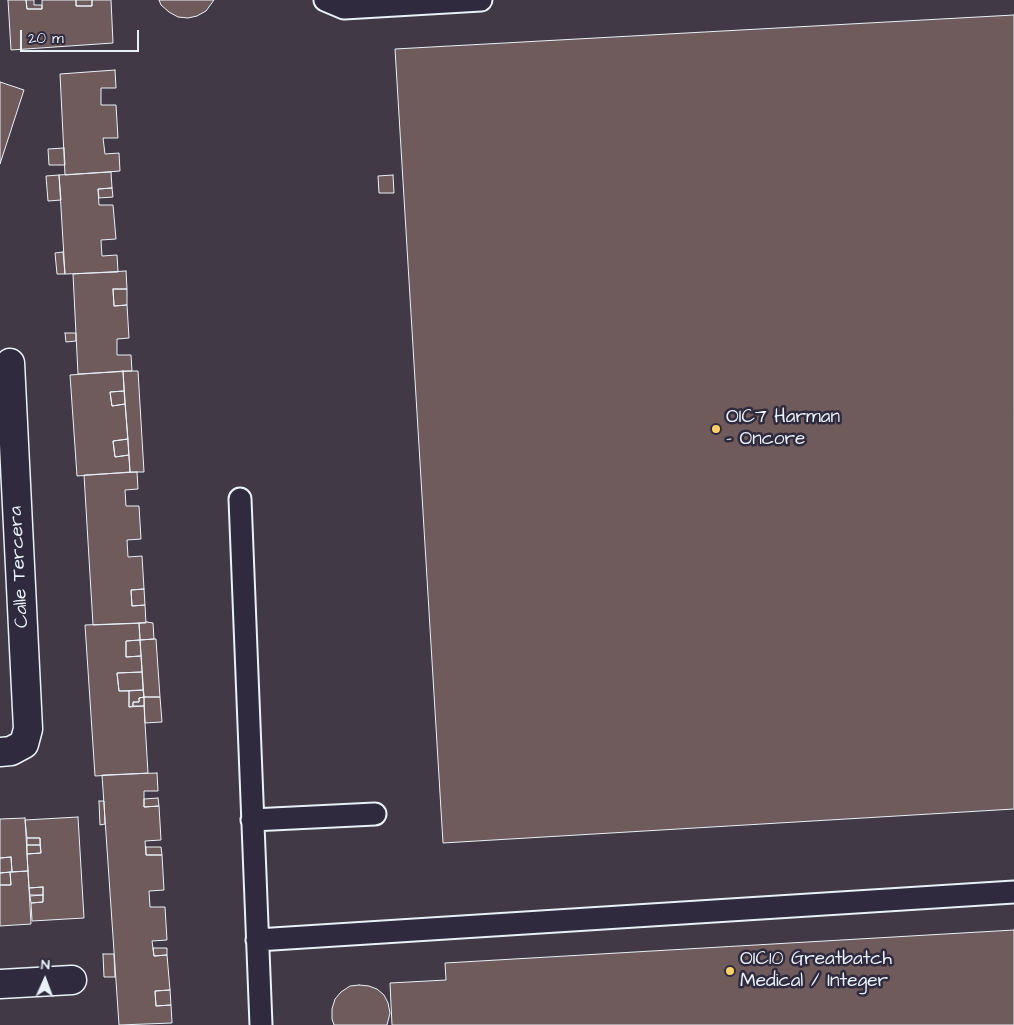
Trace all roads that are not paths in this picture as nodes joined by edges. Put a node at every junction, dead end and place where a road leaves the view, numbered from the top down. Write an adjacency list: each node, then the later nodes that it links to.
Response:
1 (325, 0): 2 (lane)
2 (481, 0)
3 (10, 363): 5 (street, Calle Tercera)
4 (240, 499): 7 (lane)
5 (0, 752)
6 (375, 814): 7 (lane)
7 (252, 820): 9 (lane)
8 (1014, 892): 9 (lane)
9 (257, 940): 12 (lane)
10 (72, 980): 11 (street)
11 (0, 984)
12 (261, 1025)

